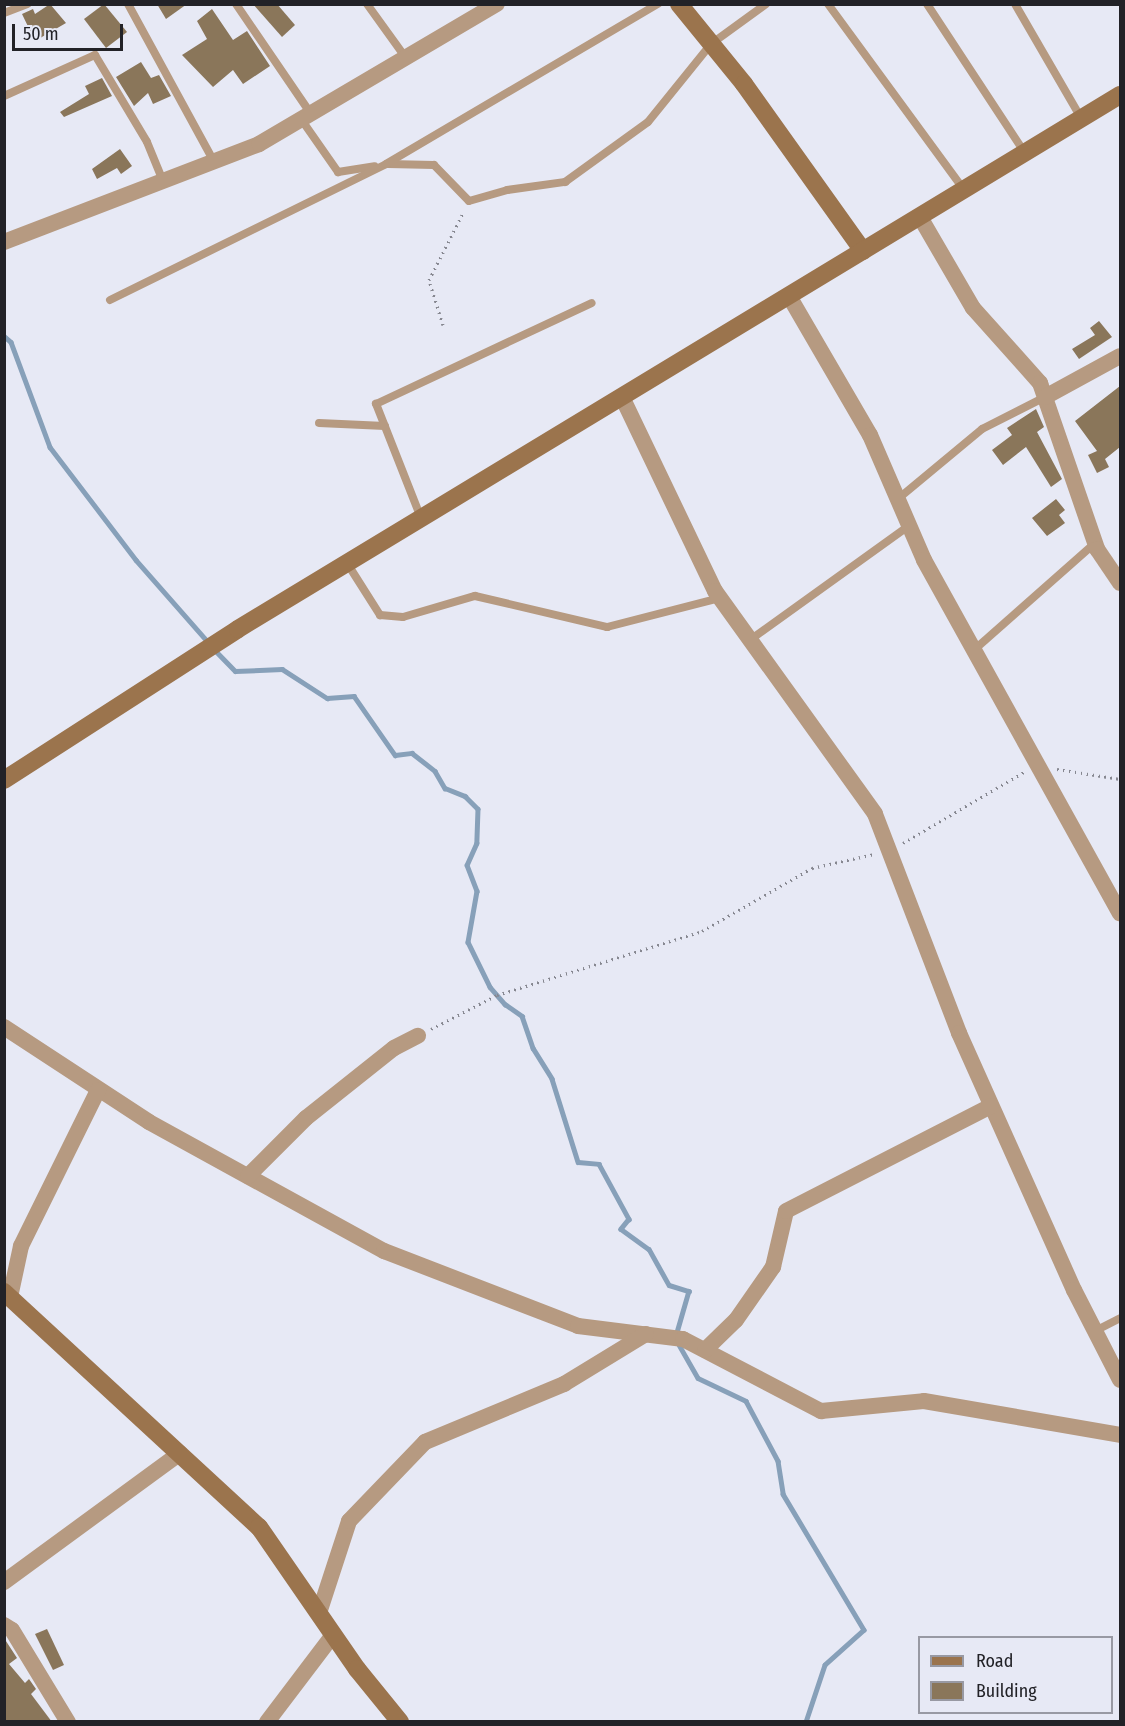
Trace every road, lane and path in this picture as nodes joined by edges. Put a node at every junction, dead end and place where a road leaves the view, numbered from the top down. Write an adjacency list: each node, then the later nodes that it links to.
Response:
1 (27, 4): 13 (lane)
2 (129, 4): 21 (lane)
3 (236, 4): 18 (lane)
4 (367, 4): 15 (lane)
5 (498, 4): 12 (street)
6 (658, 4): 22 (lane)
7 (679, 4): 14 (main road)
8 (766, 4): 14 (lane)
9 (828, 4): 24 (lane)
10 (927, 4): 20 (lane)
11 (1015, 4): 19 (lane)
12 (478, 9): 15 (street)
13 (4, 13)
14 (711, 44): 25 (lane); 28 (main road)
15 (406, 58): 18 (street)
16 (1120, 95): 19 (main road)
17 (4, 96): 23 (lane)
18 (306, 117): 21 (street); 22 (lane)
19 (1081, 119): 20 (main road)
20 (1025, 153): 24 (main road)
21 (214, 162): 23 (street)
22 (386, 164): 25 (lane); 30 (lane)
23 (164, 181): 27 (street)
24 (964, 190): 26 (main road)
25 (469, 201): 32 (path)
26 (920, 217): 28 (main road); 35 (street)
27 (4, 242)
28 (863, 251): 29 (main road)
29 (789, 296): 34 (main road); 38 (street)
30 (110, 300)
31 (592, 303): 37 (lane)
32 (443, 325)
33 (1120, 356): 35 (street)
34 (622, 397): 39 (main road); 44 (street)
35 (1045, 397): 38 (lane); 41 (street)
36 (318, 423): 37 (lane)
37 (385, 426): 39 (lane)
38 (899, 498): 40 (street)
39 (422, 518): 42 (main road)
40 (910, 525): 45 (lane); 46 (street)
41 (1095, 543): 43 (street); 46 (lane)
42 (347, 563): 44 (lane); 49 (main road)
43 (1118, 573)
44 (720, 598): 45 (street)
45 (750, 640): 50 (street)
46 (974, 650): 47 (street)
47 (1036, 764): 48 (path); 50 (path); 51 (street)
48 (1120, 779)
49 (4, 780)
50 (889, 851): 53 (path); 55 (street)
51 (1120, 913)
52 (4, 1027): 54 (street)
53 (418, 1036): 56 (street)
54 (98, 1090): 56 (street); 57 (street)
55 (992, 1106): 59 (street); 61 (street)
56 (248, 1176): 60 (street)
57 (7, 1295): 64 (main road)
58 (1120, 1318): 59 (lane)
59 (1095, 1331): 62 (street)
60 (646, 1334): 61 (street); 66 (street)
61 (705, 1350): 63 (street)
62 (1120, 1380)
63 (1120, 1435)
64 (180, 1453): 65 (street); 66 (main road)
65 (4, 1582)
66 (319, 1613): 68 (main road)
67 (4, 1625): 69 (street)
68 (333, 1635): 70 (street); 71 (main road)
69 (68, 1722)
70 (267, 1722)
71 (400, 1722)

